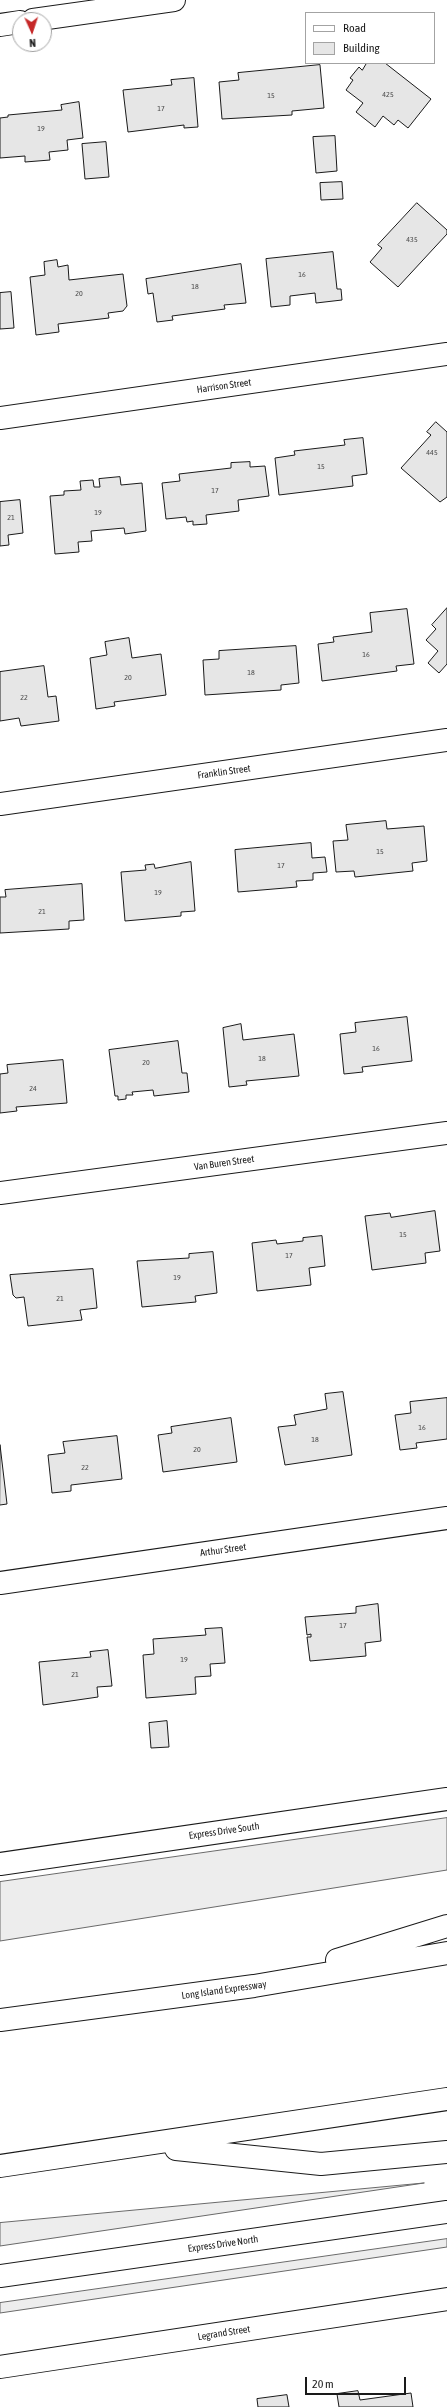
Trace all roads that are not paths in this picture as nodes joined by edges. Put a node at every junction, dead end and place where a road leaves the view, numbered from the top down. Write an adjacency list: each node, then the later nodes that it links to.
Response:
1 (174, 0): 2 (main road)
2 (52, 17)
3 (12, 23): 4 (main road)
4 (0, 25)
5 (447, 354): 6 (main road, Harrison Street)
6 (0, 418)
7 (447, 740): 8 (main road, Franklin Street)
8 (0, 804)
9 (447, 1133): 10 (main road, Van Buren Street)
10 (0, 1193)
11 (447, 1518): 12 (main road, Arthur Street)
12 (0, 1583)
13 (447, 1799): 14 (main road, Express Drive South)
14 (0, 1864)
15 (447, 1926): 17 (main road)
16 (447, 1953): 17 (main road, Long Island Expressway)
17 (254, 1986): 18 (main road, Long Island Expressway)
18 (0, 2020)
19 (447, 2099): 20 (main road)
20 (145, 2146): 21 (main road); 22 (main road)
21 (447, 2152)
22 (0, 2166)
23 (447, 2212): 24 (main road, Express Drive North)
24 (0, 2276)
25 (447, 2299): 26 (main road, Legrand Street)
26 (0, 2367)

